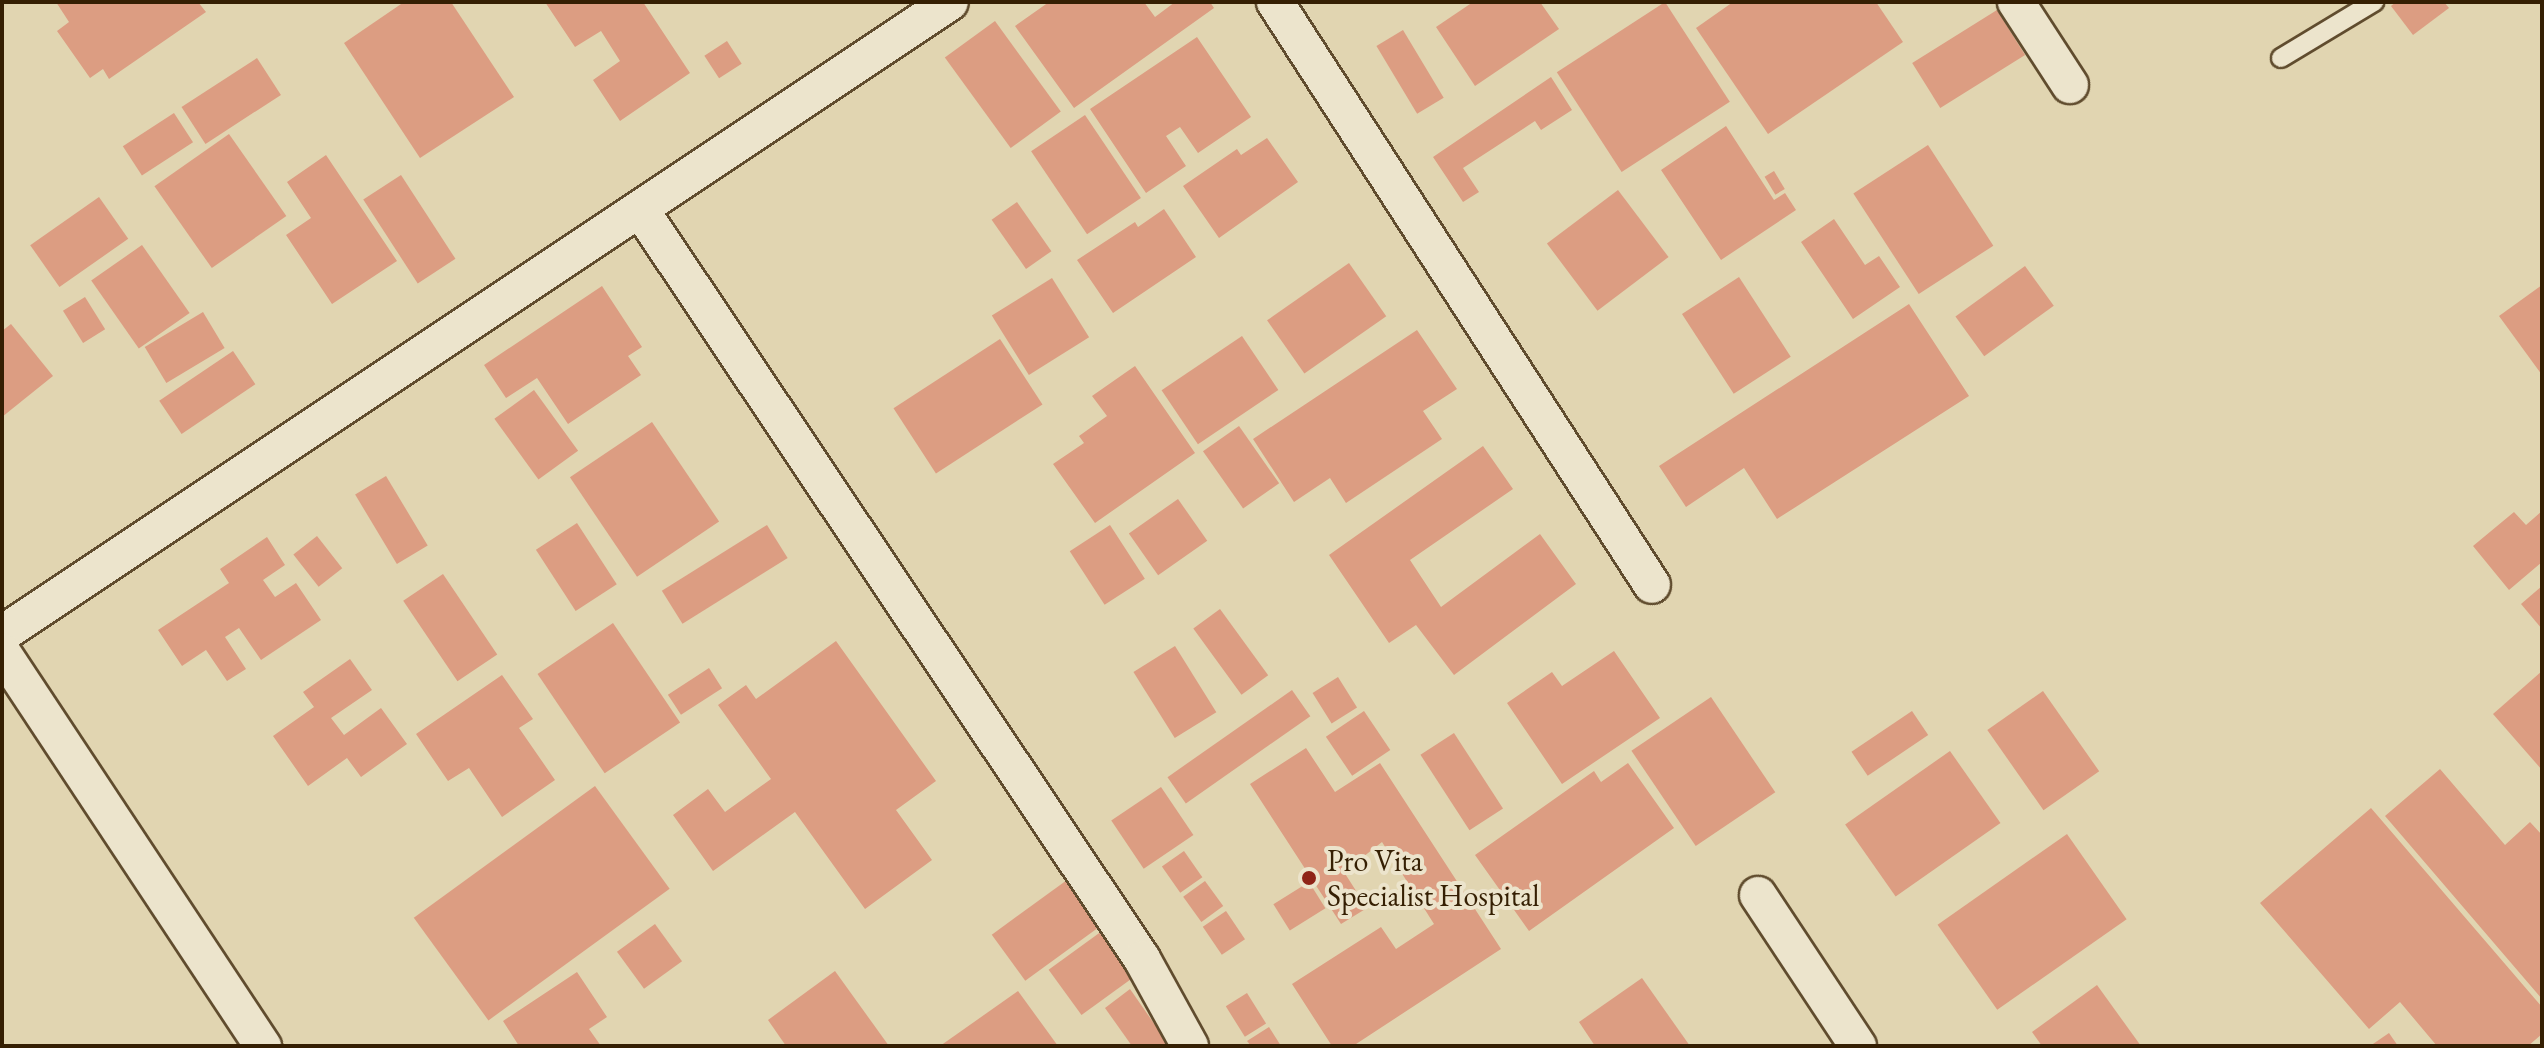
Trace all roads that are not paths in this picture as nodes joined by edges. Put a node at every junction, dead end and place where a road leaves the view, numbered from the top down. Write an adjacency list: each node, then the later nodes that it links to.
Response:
1 (950, 2): 7 (street)
2 (1275, 2): 8 (street)
3 (2016, 2): 6 (street)
4 (2374, 2): 5 (lane)
5 (2281, 58)
6 (2070, 85)
7 (640, 209): 9 (street); 13 (street)
8 (1652, 585)
9 (2, 634)
10 (2, 652): 12 (street)
11 (1758, 895): 14 (street)
12 (263, 1046)
13 (1190, 1046)
14 (1858, 1046)

